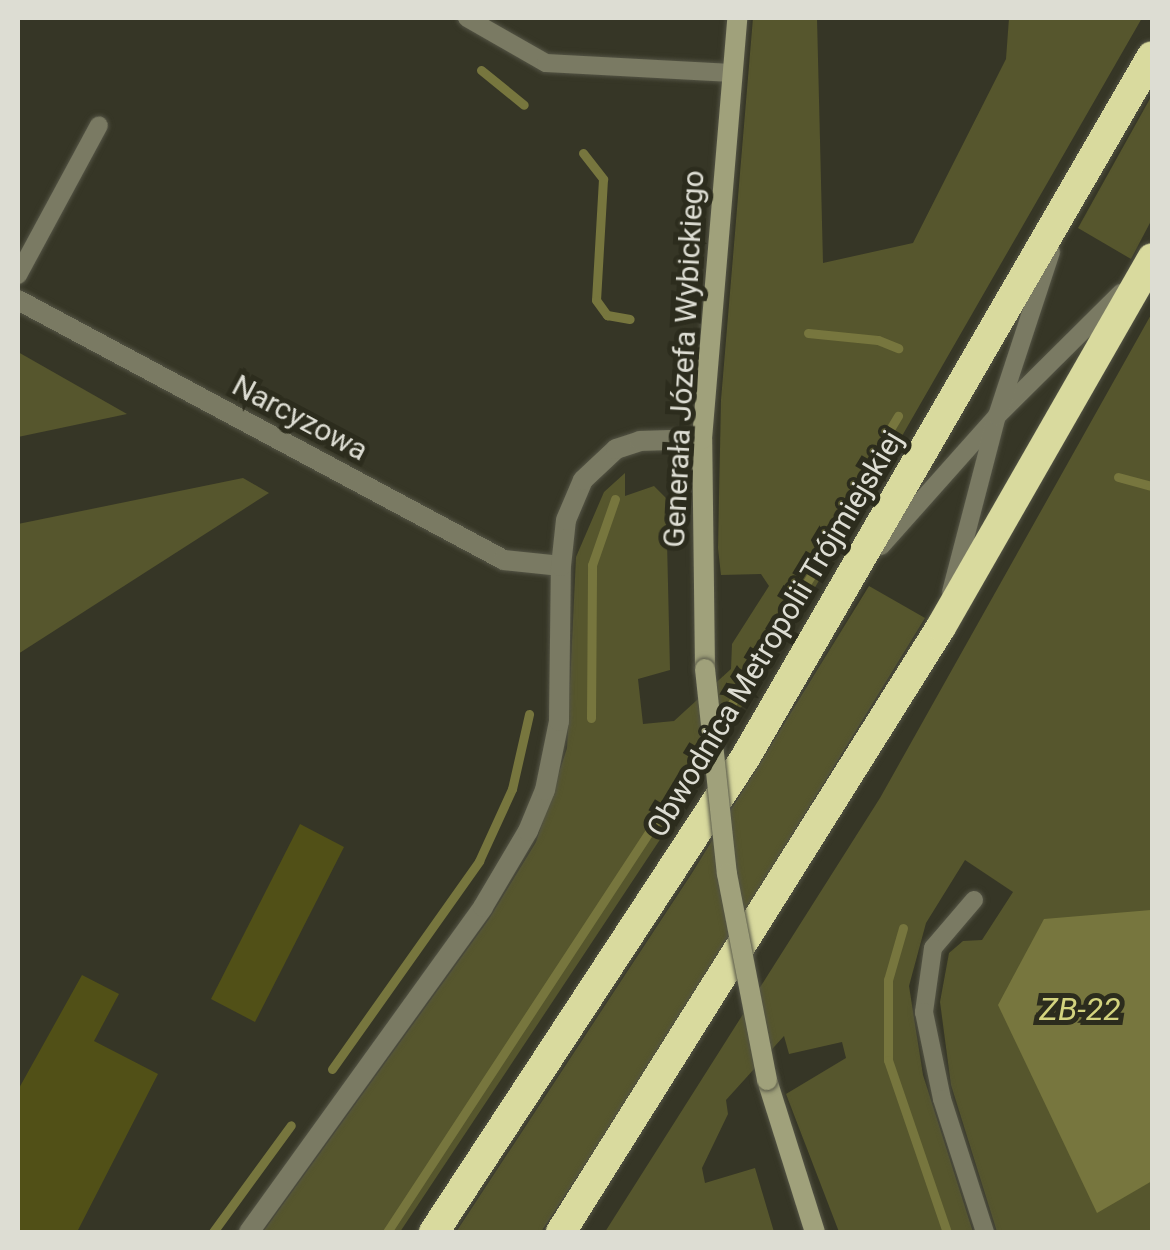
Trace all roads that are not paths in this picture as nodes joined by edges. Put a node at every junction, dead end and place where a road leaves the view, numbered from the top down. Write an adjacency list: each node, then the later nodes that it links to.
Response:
1 (467, 18): 4 (lane)
2 (737, 18): 4 (main road, Generała Józefa Wybickiego)
3 (1152, 56): 6 (highway, Obwodnica Metropolii Trójmiejskiej)
4 (732, 74): 11 (main road, Generała Józefa Wybickiego)
5 (99, 125): 8 (lane)
6 (1062, 219): 10 (lane); 13 (highway, Obwodnica Metropolii Trójmiejskiej)
7 (1150, 263): 10 (lane); 14 (highway)
8 (18, 275)
9 (18, 300): 12 (street, Narcyzowa)
10 (997, 416): 13 (lane); 14 (lane)
11 (702, 439): 12 (street); 19 (main road, Generała Józefa Wybickiego, bridge)
12 (561, 566): 16 (street)
13 (854, 576): 17 (highway, Obwodnica Metropolii Trójmiejskiej)
14 (942, 627): 18 (highway)
15 (974, 900): 20 (lane)
16 (249, 1232)
17 (434, 1232)
18 (561, 1232)
19 (815, 1232)
20 (984, 1232)

